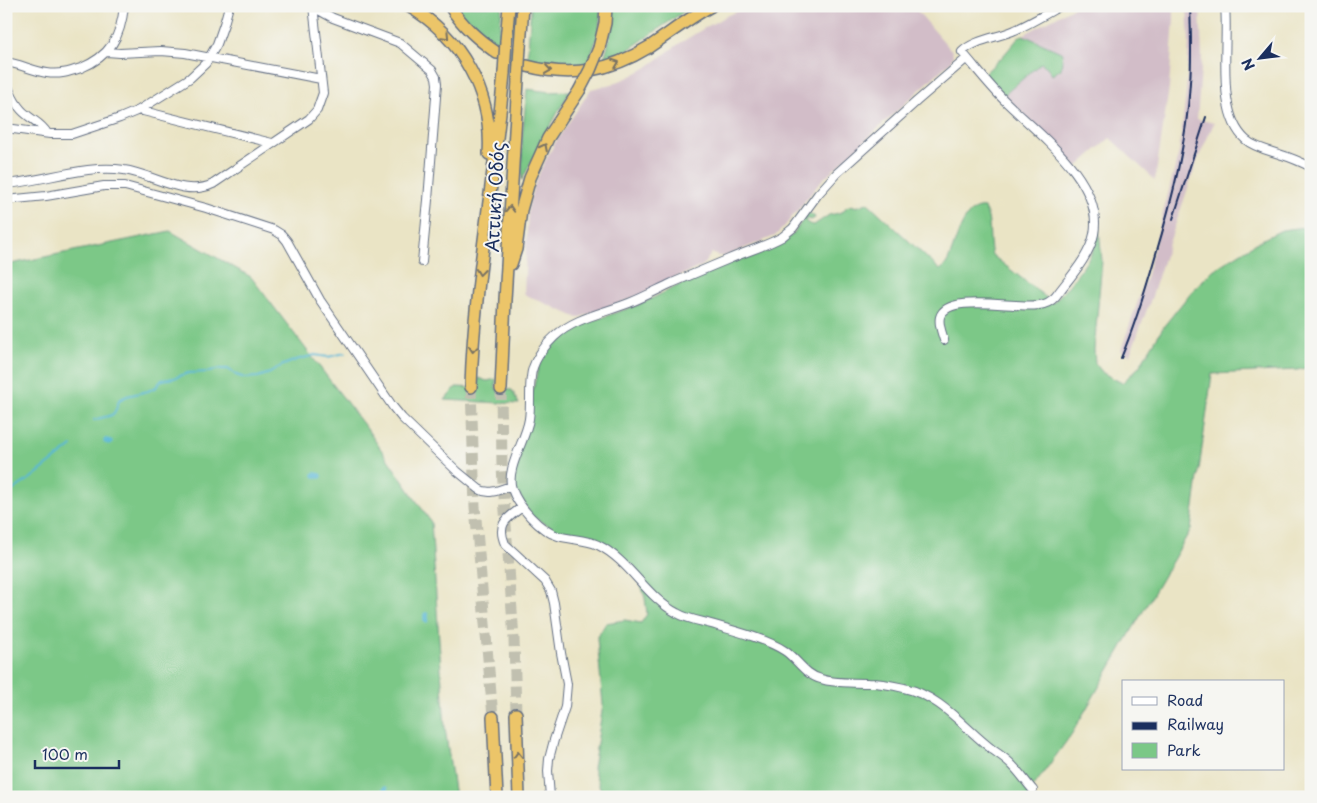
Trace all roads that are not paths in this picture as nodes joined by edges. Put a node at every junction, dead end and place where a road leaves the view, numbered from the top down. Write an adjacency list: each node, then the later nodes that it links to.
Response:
1 (124, 6): 12 (street)
2 (229, 6): 14 (street)
3 (313, 6): 18 (street); 28 (street)
4 (408, 6): 27 (highway, one-way to 27)
5 (450, 6): 13 (highway)
6 (509, 6): 27 (highway, Αττική Οδός, bridge)
7 (522, 6): 29 (highway, Αττική Οδός, one-way to 7, bridge)
8 (606, 6): 29 (highway, one-way to 8, bridge)
9 (711, 6): 17 (highway, one-way to 9)
10 (1060, 6): 15 (street)
11 (1225, 6): 24 (street)
12 (107, 52): 14 (street); 16 (street)
13 (498, 53)
14 (210, 58): 18 (street); 20 (street)
15 (967, 58): 30 (street); 33 (street)
16 (6, 62)
17 (527, 66)
18 (321, 79): 23 (street)
19 (6, 81): 22 (street)
20 (139, 110): 22 (street); 23 (street)
21 (6, 128): 22 (street)
22 (47, 134)
23 (272, 143): 25 (street)
24 (1311, 166)
25 (6, 184)
26 (6, 200): 33 (street)
27 (485, 234): 31 (highway, Αττική Οδός, one-way to 31)
28 (422, 262)
29 (506, 275): 32 (highway, Αττική Οδός)
30 (944, 340)
31 (471, 387)
32 (501, 389)
33 (511, 486): 34 (street)
34 (522, 507): 37 (street); 40 (street)
35 (516, 714): 39 (highway, one-way to 35)
36 (493, 716): 38 (highway)
37 (1033, 790)
38 (497, 797)
39 (519, 797)
40 (550, 797)

